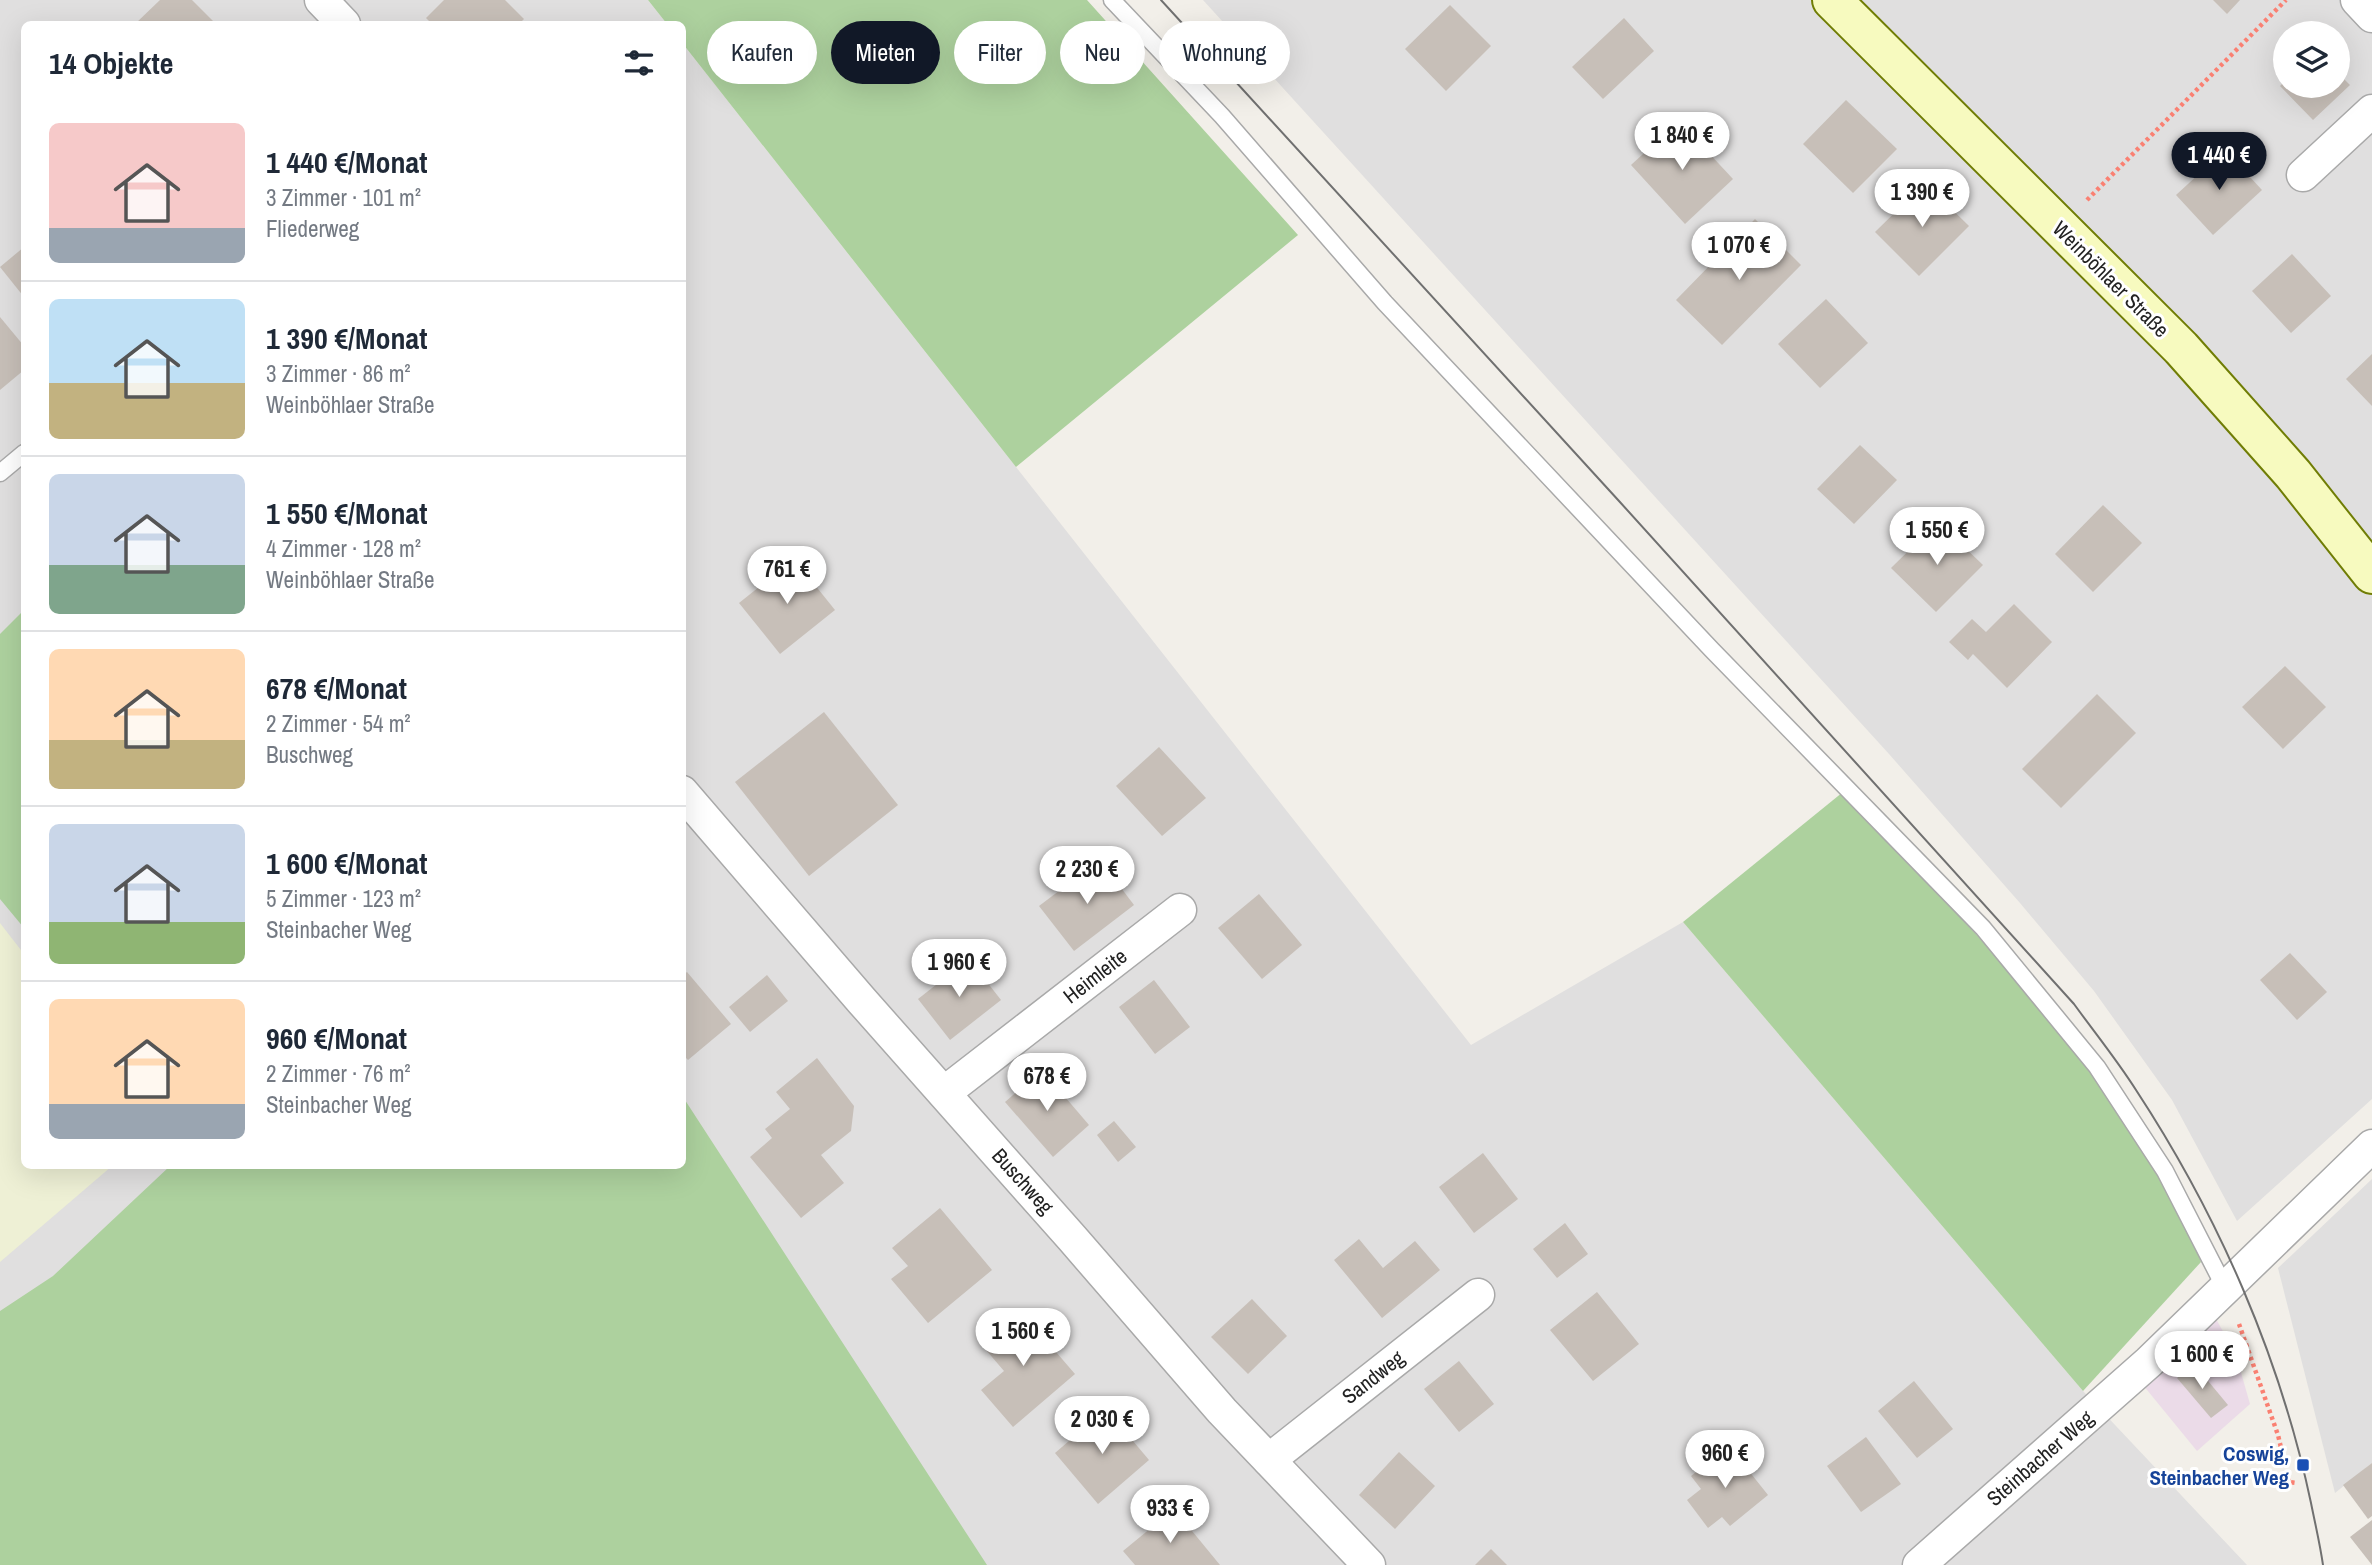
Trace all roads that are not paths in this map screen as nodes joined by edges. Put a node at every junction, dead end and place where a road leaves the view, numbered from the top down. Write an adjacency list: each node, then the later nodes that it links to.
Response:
1 (321, 0): 6 (street)
2 (1112, 0): 16 (lane)
3 (1832, 0): 11 (main road, Weinböhlaer Straße)
4 (2357, 0): 5 (street)
5 (2372, 16)
6 (341, 21)
7 (2372, 111): 8 (street)
8 (2303, 175)
9 (21, 456): 10 (lane)
10 (0, 473)
11 (2372, 574)
12 (686, 797): 14 (street, Buschweg)
13 (1180, 910): 14 (street, Heimleite)
14 (944, 1093): 18 (street, Buschweg)
15 (2372, 1146): 16 (street, Steinbacher Weg)
16 (2225, 1288): 20 (street, Steinbacher Weg)
17 (1478, 1295): 18 (street, Sandweg)
18 (1269, 1460): 19 (street, Buschweg)
19 (1369, 1565)
20 (1919, 1565)

